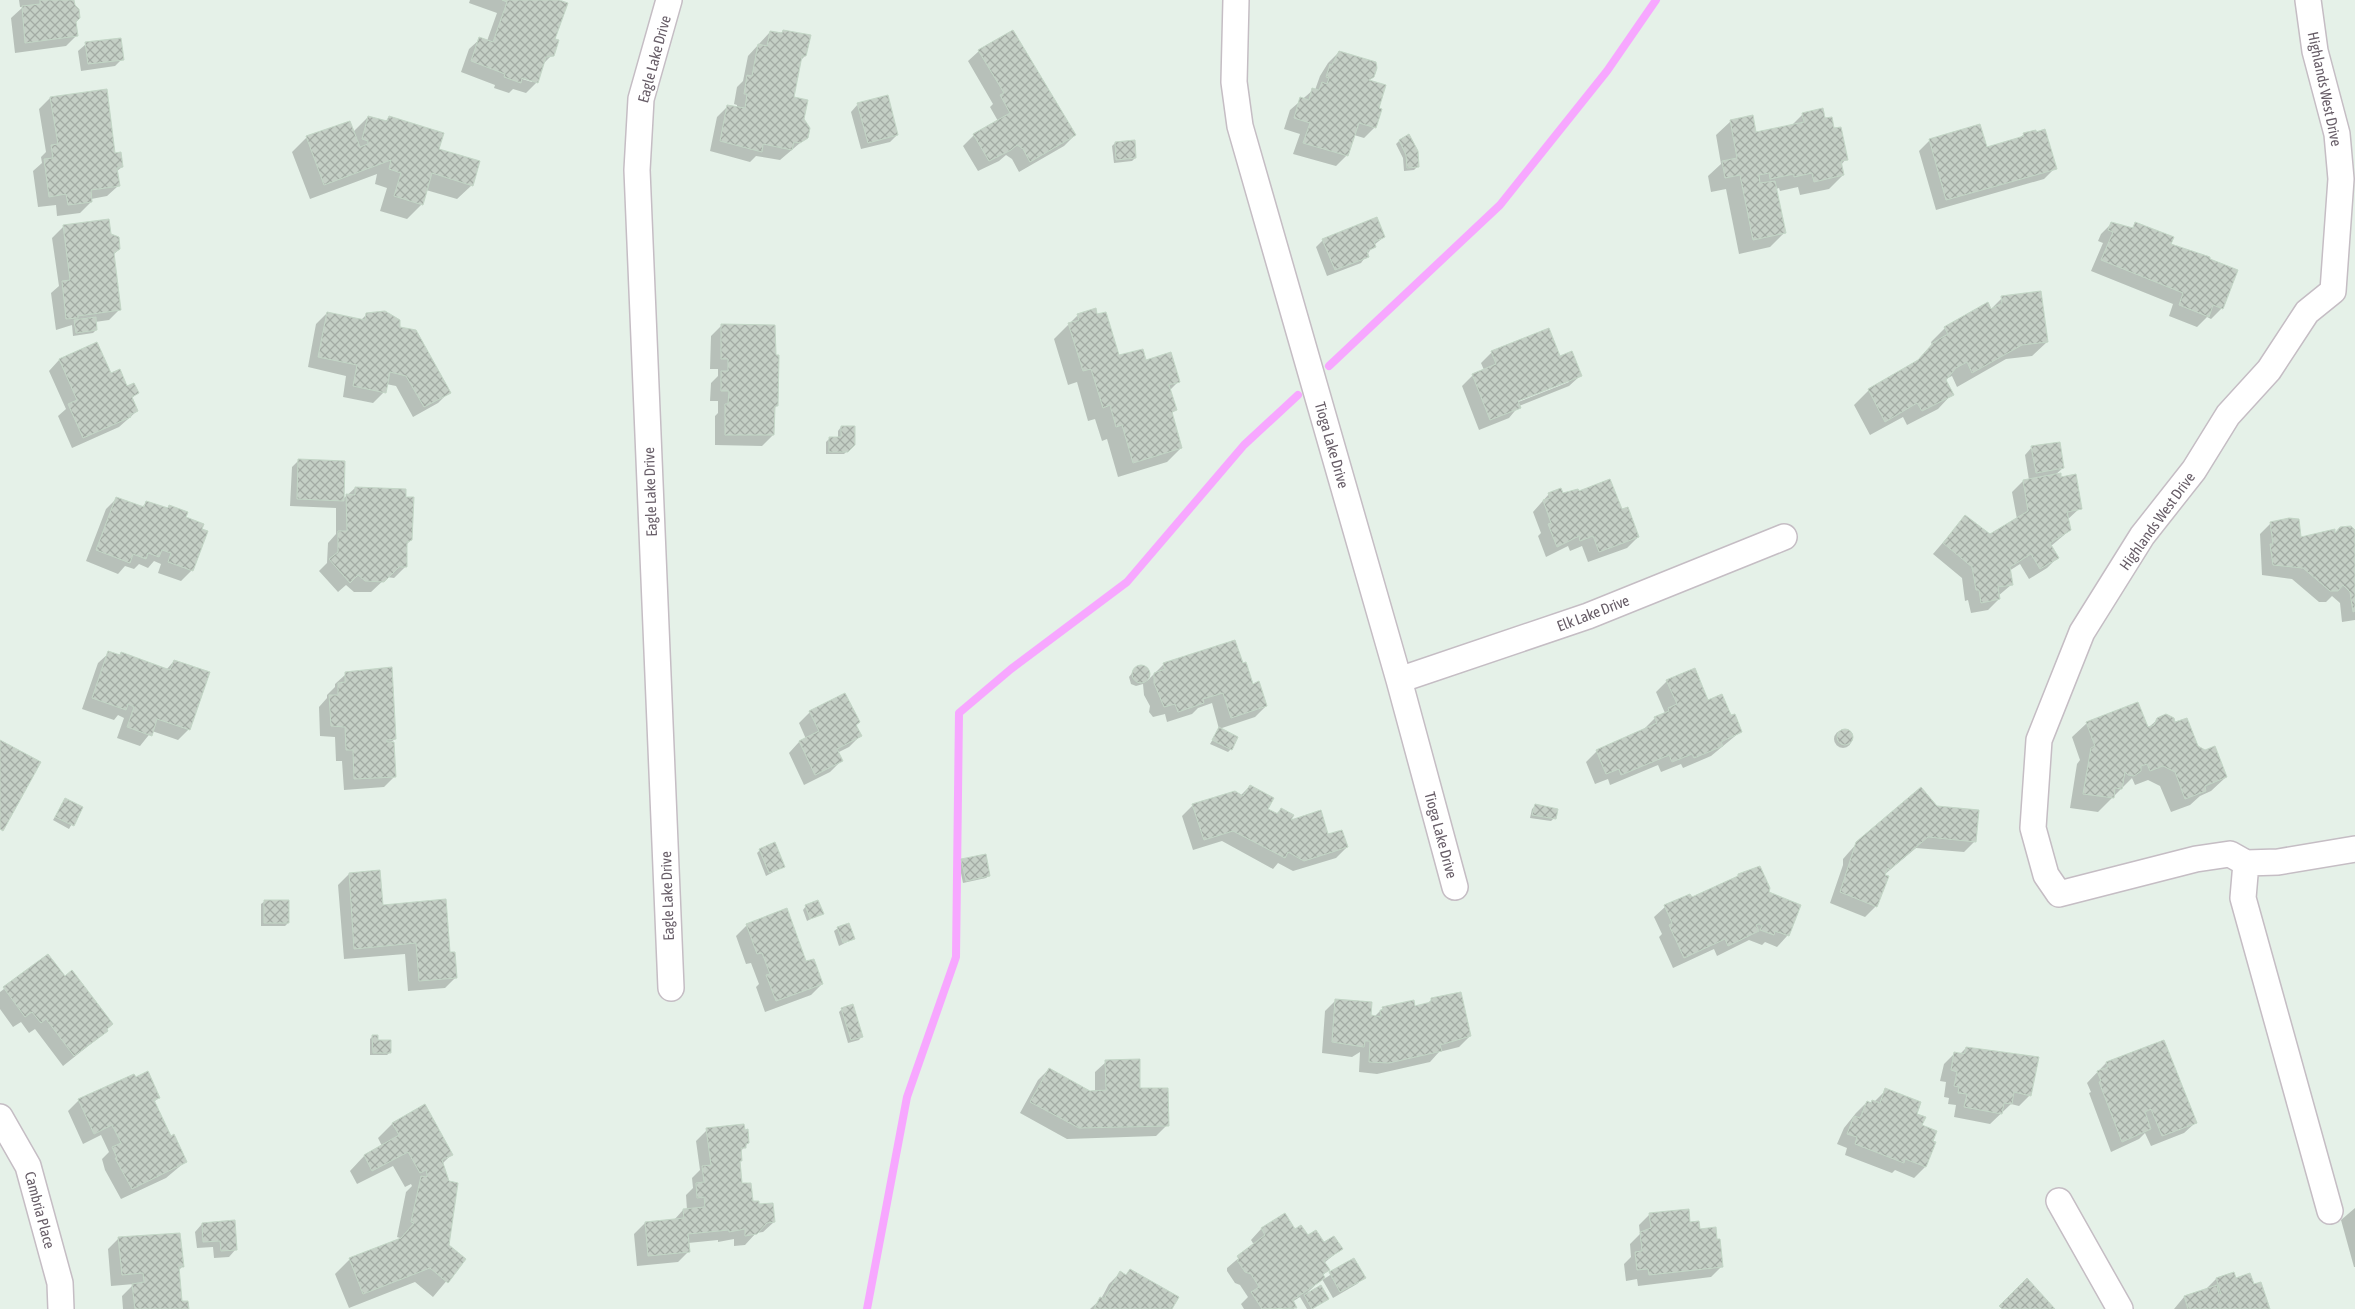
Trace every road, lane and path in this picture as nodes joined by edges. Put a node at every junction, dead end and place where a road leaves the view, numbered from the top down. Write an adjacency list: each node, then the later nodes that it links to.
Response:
1 (669, 0): 9 (street, Eagle Lake Drive)
2 (1236, 0): 5 (street, Tioga Lake Drive)
3 (2308, 0): 7 (street, Highlands West Drive)
4 (1784, 537): 5 (street, Elk Lake Drive)
5 (1399, 680): 8 (street, Tioga Lake Drive)
6 (2355, 849): 7 (street)
7 (2238, 859): 12 (street)
8 (1455, 887)
9 (671, 988)
10 (0, 1117): 13 (street, Cambria Place)
11 (2059, 1201): 14 (street)
12 (2330, 1211)
13 (61, 1309)
14 (2120, 1309)

